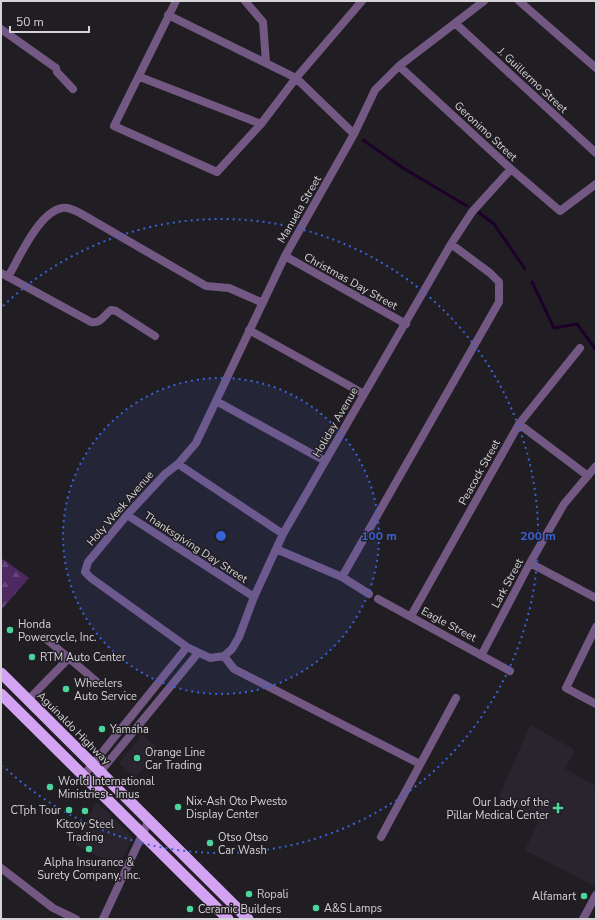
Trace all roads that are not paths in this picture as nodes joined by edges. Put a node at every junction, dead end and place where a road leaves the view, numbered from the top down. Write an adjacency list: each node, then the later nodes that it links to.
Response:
1 (176, 1): 6 (street)
2 (245, 1): 9 (street)
3 (484, 1): 7 (street, Manuela Street)
4 (519, 1): 11 (street)
5 (358, 3): 13 (street)
6 (168, 15): 9 (street); 12 (street)
7 (456, 23): 10 (street, Manuela Street); 17 (street, J. Guillermo Street)
8 (1, 29): 14 (street)
9 (266, 62): 13 (street)
10 (399, 66): 16 (street, Manuela Street); 18 (street, Geronimo Street)
11 (596, 68)
12 (140, 77): 15 (street); 15 (street)
13 (296, 78): 15 (street); 16 (street)
14 (73, 89)
15 (261, 124)
16 (354, 134): 21 (street, Manuela Street)
17 (596, 153)
18 (511, 169): 19 (street, Geronimo Street); 20 (street, Holiday Avenue)
19 (596, 184)
20 (451, 244): 24 (street, Holiday Avenue); 39 (street)
21 (285, 256): 23 (street, Manuela Street); 24 (street, Christmas Day Street)
22 (5, 275): 23 (street); 26 (street)
23 (263, 302): 25 (street, Manuela Street)
24 (406, 324): 28 (street, Holiday Avenue)
25 (249, 330): 28 (street); 29 (street, Manuela Street)
26 (156, 336)
27 (580, 348): 30 (street, Peacock Street)
28 (364, 394): 31 (street, Holiday Avenue)
29 (216, 401): 31 (street); 32 (street, Manuela Street)
30 (519, 424): 34 (street); 44 (street, Peacock Street)
31 (325, 461): 36 (street, Holiday Avenue)
32 (178, 464): 35 (street, Holy Week Avenue); 36 (street)
33 (596, 466): 34 (street, Lark Street)
34 (588, 476): 38 (street, Lark Street)
35 (127, 515): 41 (street, Thanksgiving Day Street); 47 (street, Holy Week Avenue)
36 (283, 534): 37 (street, Holiday Avenue)
37 (276, 549): 39 (street); 41 (street, Holiday Avenue)
38 (530, 563): 42 (street); 49 (street, Lark Street)
39 (342, 577): 40 (street)
40 (369, 594)
41 (254, 597): 50 (street, Holiday Avenue)
42 (596, 598)
43 (378, 599): 44 (street, Eagle Street)
44 (411, 616): 49 (street, Eagle Street)
45 (596, 627): 58 (street)
46 (45, 638): 51 (street)
47 (186, 647): 48 (street); 60 (street)
48 (198, 653): 50 (street); 60 (street)
49 (482, 654): 52 (street, Eagle Street)
50 (224, 656): 59 (street)
51 (69, 658): 54 (street); 57 (street)
52 (510, 671)
53 (1, 673): 57 (highway, Aguinaldo Highway)
54 (96, 681)
55 (1, 694): 61 (highway)
56 (456, 698): 59 (street)
57 (28, 700): 60 (highway, Aguinaldo Highway)
58 (596, 704)
59 (420, 764): 64 (street)
60 (97, 768): 61 (street); 62 (highway, Aguinaldo Highway)
61 (87, 779): 63 (highway)
62 (149, 820): 63 (street); 70 (highway, Aguinaldo Highway)
63 (142, 834): 68 (street); 69 (highway)
64 (381, 836)
65 (1, 868): 67 (street)
66 (596, 895): 71 (street)
67 (76, 919)
68 (103, 919)
69 (228, 919)
70 (248, 919)
71 (583, 919)

